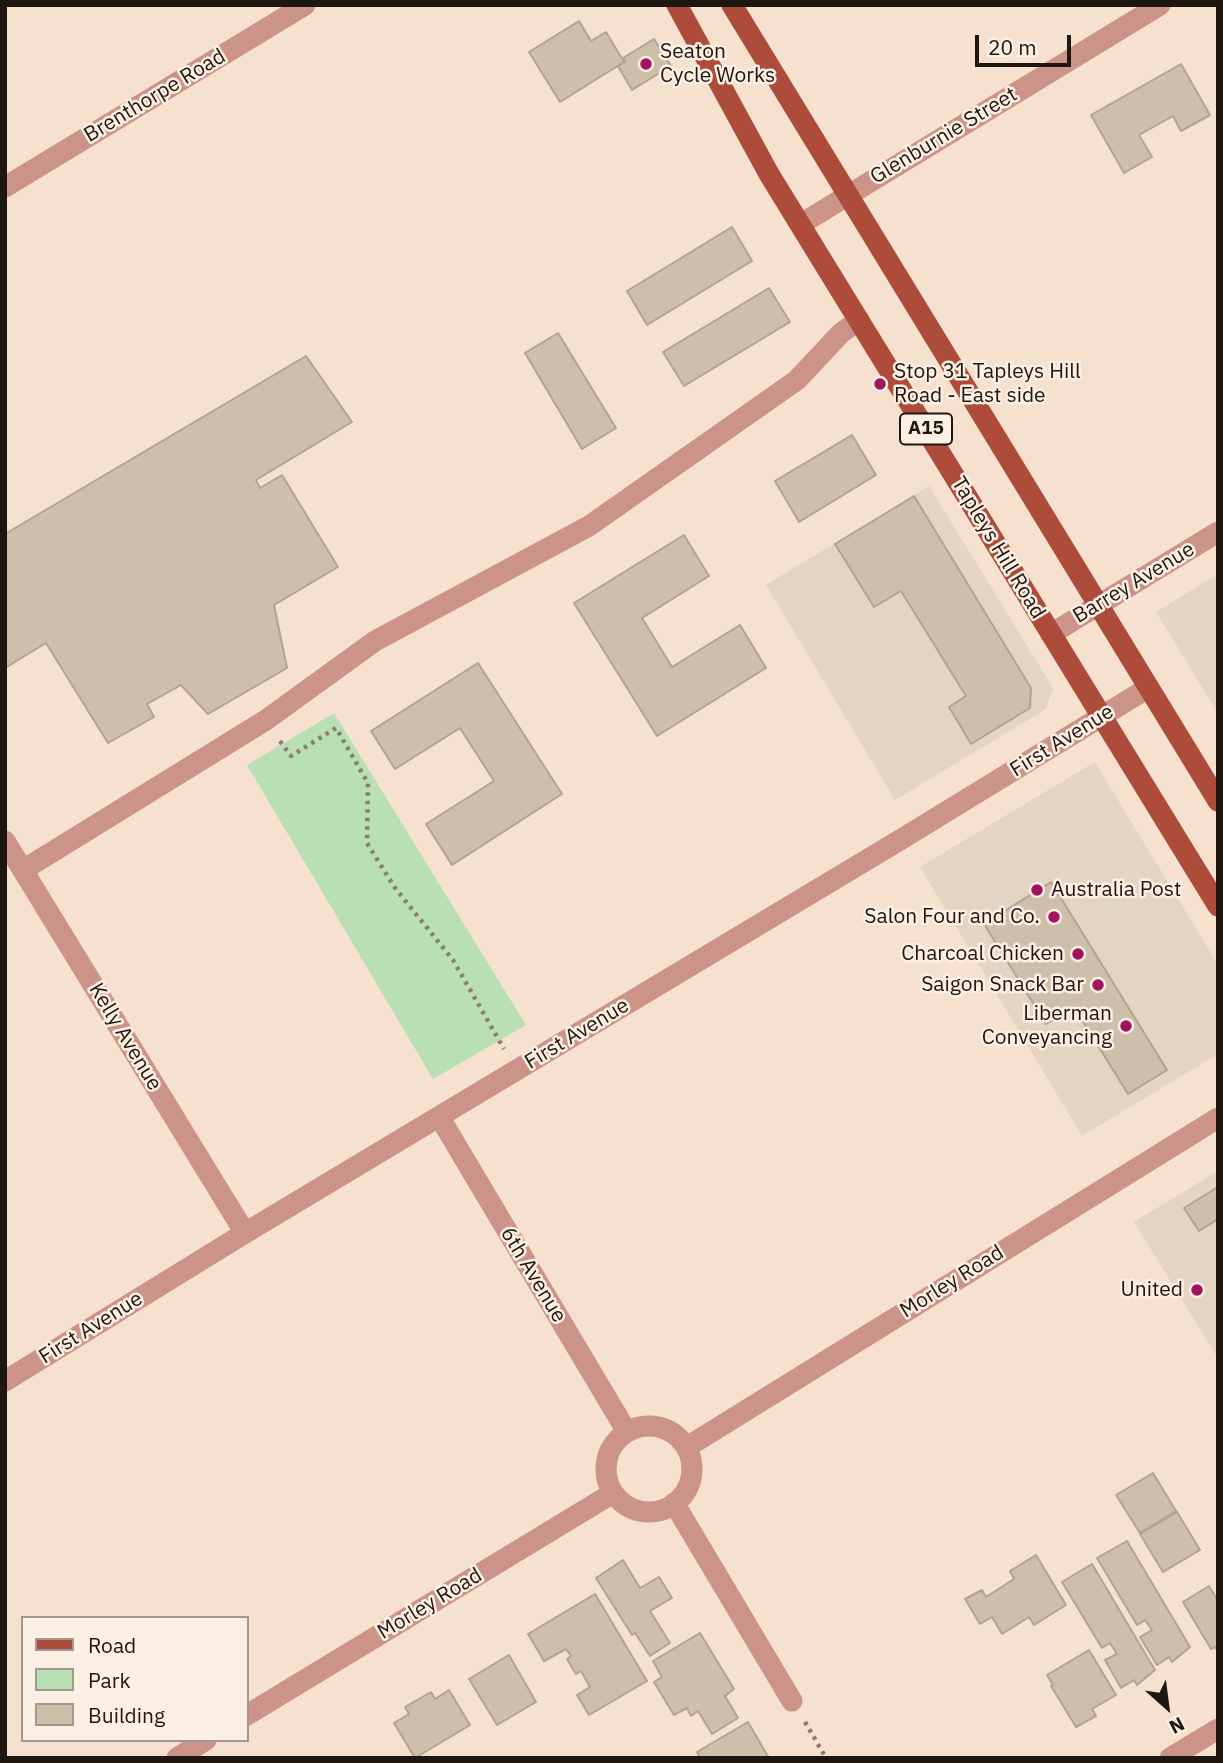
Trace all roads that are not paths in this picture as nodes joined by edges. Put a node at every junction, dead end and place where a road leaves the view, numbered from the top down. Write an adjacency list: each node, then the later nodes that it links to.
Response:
1 (305, 5): 5 (street, Brenthorpe Road)
2 (677, 5): 7 (main road, Tapleys Hill Road / A15)
3 (732, 5): 6 (main road, A15)
4 (1160, 5): 6 (street, Glenburnie Street)
5 (5, 187)
6 (847, 195): 7 (street, Glenburnie Street); 10 (main road, A15)
7 (800, 224): 8 (main road, Tapleys Hill Road / A15)
8 (859, 320): 11 (main road, Tapleys Hill Road / A15); 16 (street)
9 (1218, 532): 10 (street, Barrey Avenue)
10 (1098, 606): 11 (street, Barrey Avenue); 12 (main road, A15)
11 (1051, 634): 13 (main road, Tapleys Hill Road / A15)
12 (1148, 688): 13 (street, First Avenue); 14 (main road, A15)
13 (1102, 716): 17 (main road, Tapleys Hill Road / A15); 18 (street, First Avenue)
14 (1218, 801)
15 (5, 841): 16 (street, Kelly Avenue)
16 (23, 870): 20 (street, Kelly Avenue)
17 (1218, 906)
18 (440, 1118): 20 (street, First Avenue); 22 (street, 6th Avenue)
19 (1218, 1118): 23 (street, Morley Road)
20 (245, 1233): 21 (street, First Avenue)
21 (5, 1381)
22 (627, 1432): 23 (street); 24 (street)
23 (687, 1447): 25 (street)
24 (613, 1493): 25 (street); 27 (street, Morley Road)
25 (674, 1503): 26 (street)
26 (792, 1701)
27 (248, 1715)
28 (1218, 1729): 31 (street)
29 (203, 1742): 30 (street)
30 (177, 1758)
31 (1170, 1758)

